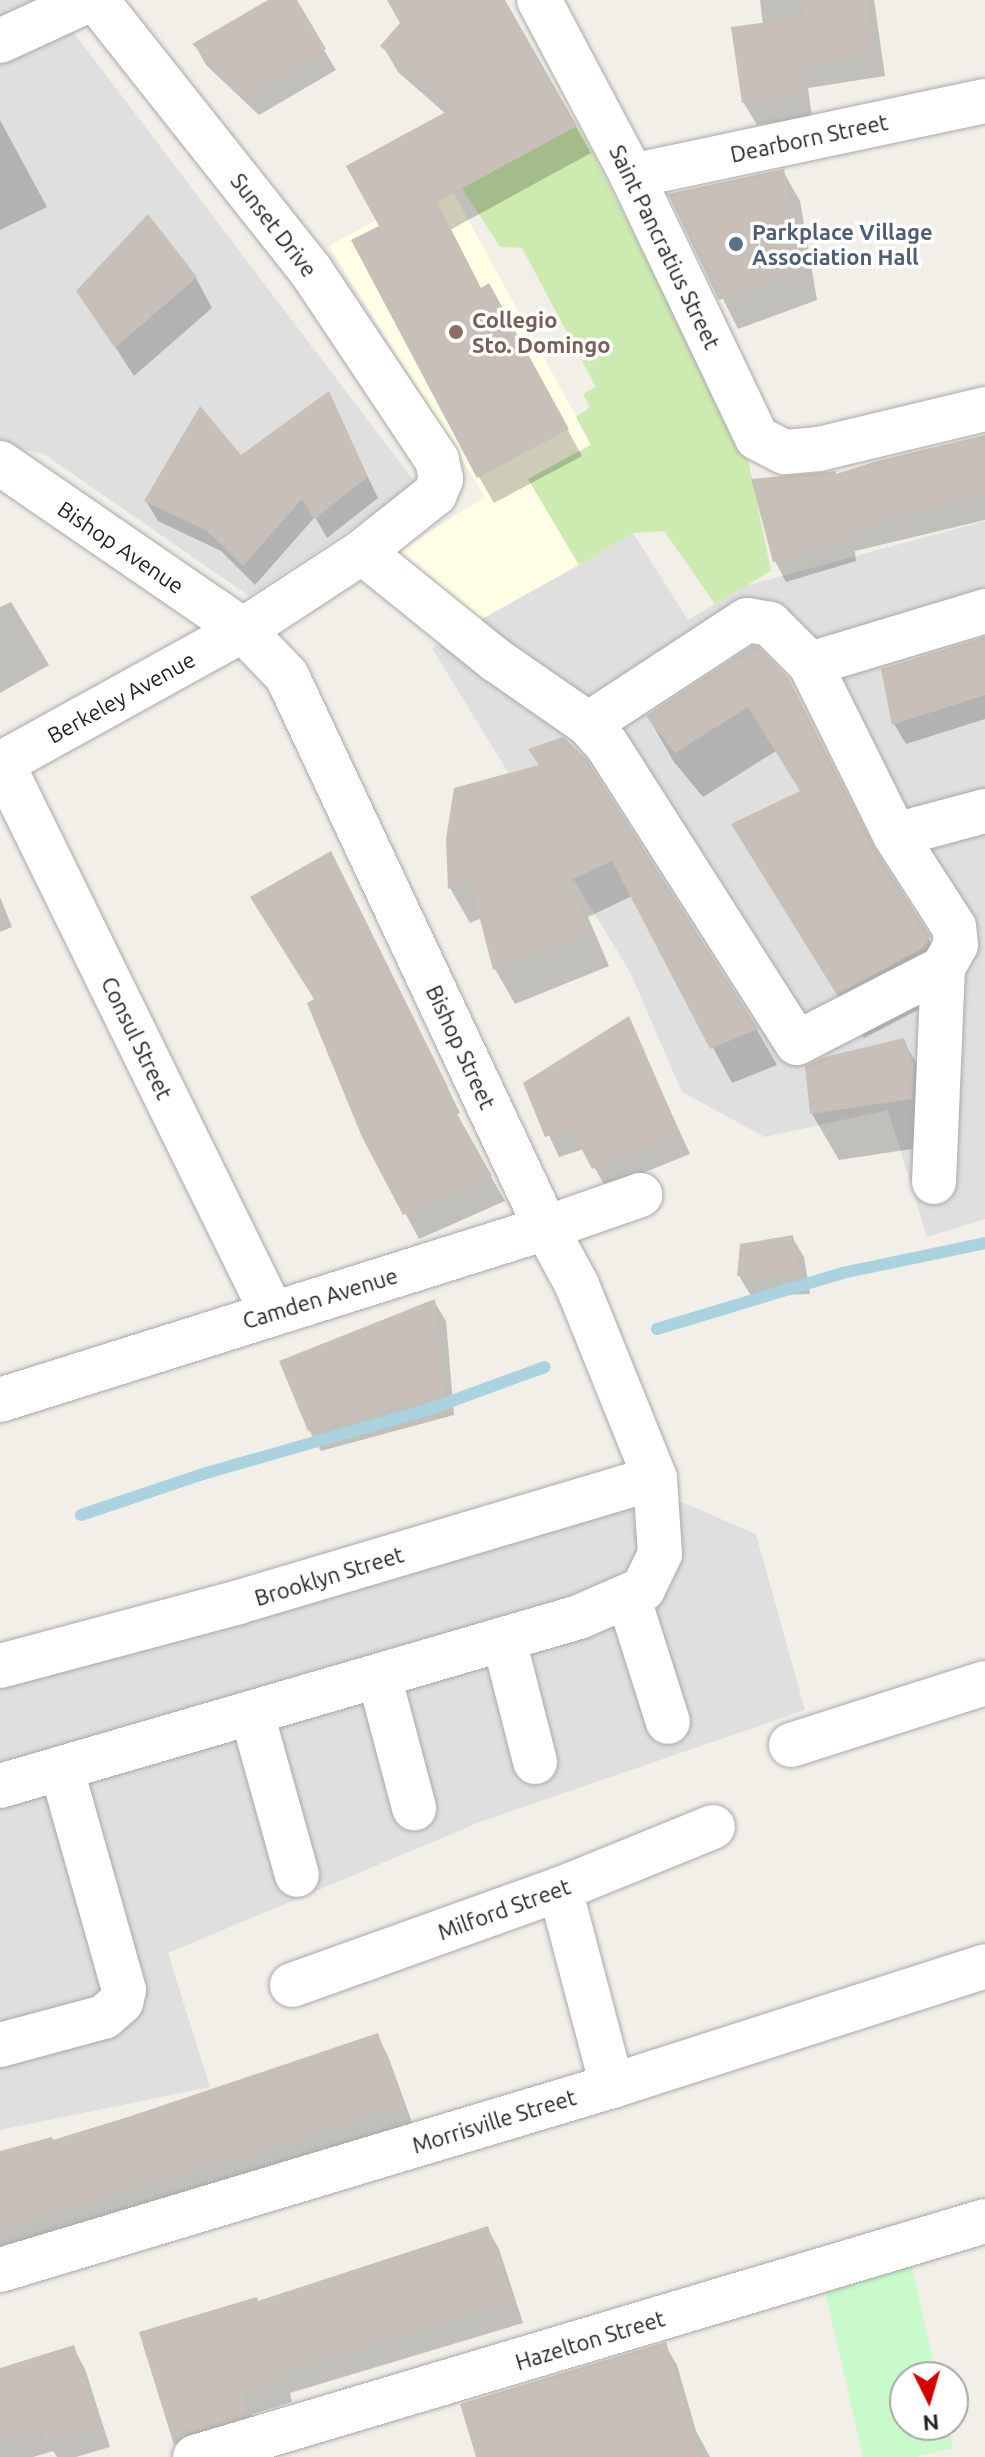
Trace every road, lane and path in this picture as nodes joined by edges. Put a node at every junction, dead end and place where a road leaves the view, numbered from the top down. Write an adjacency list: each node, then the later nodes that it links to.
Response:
1 (89, 0): 4 (street)
2 (96, 0): 8 (street, Sunset Drive)
3 (539, 0): 6 (street, Saint Pancratius Street)
4 (0, 41)
5 (985, 101): 6 (street, Dearborn Street)
6 (632, 176): 7 (street, Saint Pancratius Street)
7 (985, 409)
8 (437, 460): 10 (street, Berkeley Avenue)
9 (0, 463): 12 (street, Bishop Avenue)
10 (362, 552): 12 (street, Berkeley Avenue); 14 (street)
11 (985, 611): 13 (street)
12 (243, 630): 15 (street, Berkeley Avenue); 21 (street, Bishop Street)
13 (810, 664): 14 (street); 17 (street)
14 (588, 724): 18 (street)
15 (1, 764): 22 (street, Consul Street)
16 (985, 811): 17 (street)
17 (895, 835): 18 (street)
18 (943, 968): 19 (street)
19 (934, 1182)
20 (640, 1195): 21 (street, Camden Avenue)
21 (546, 1228): 22 (street, Camden Avenue); 24 (street, Bishop Street)
22 (272, 1313): 23 (street, Camden Avenue)
23 (0, 1400)
24 (655, 1478): 25 (street, Bishop Street); 27 (street, Brooklyn Street)
25 (628, 1596): 26 (street); 31 (street)
26 (504, 1640): 28 (street); 33 (street)
27 (0, 1666)
28 (379, 1676): 30 (street); 36 (street)
29 (985, 1683): 32 (street)
30 (252, 1714): 34 (street); 38 (street)
31 (668, 1722)
32 (791, 1745)
33 (535, 1762)
34 (62, 1771): 35 (street); 42 (street)
35 (0, 1786)
36 (414, 1808)
37 (713, 1827): 39 (street, Milford Street)
38 (297, 1875)
39 (560, 1889): 41 (street, Milford Street); 43 (street)
40 (985, 1966): 43 (street, Morrisville Street)
41 (292, 1985)
42 (0, 2045)
43 (612, 2086): 45 (street, Morrisville Street)
44 (985, 2221): 46 (street, Hazelton Street)
45 (0, 2270)
46 (195, 2457)

